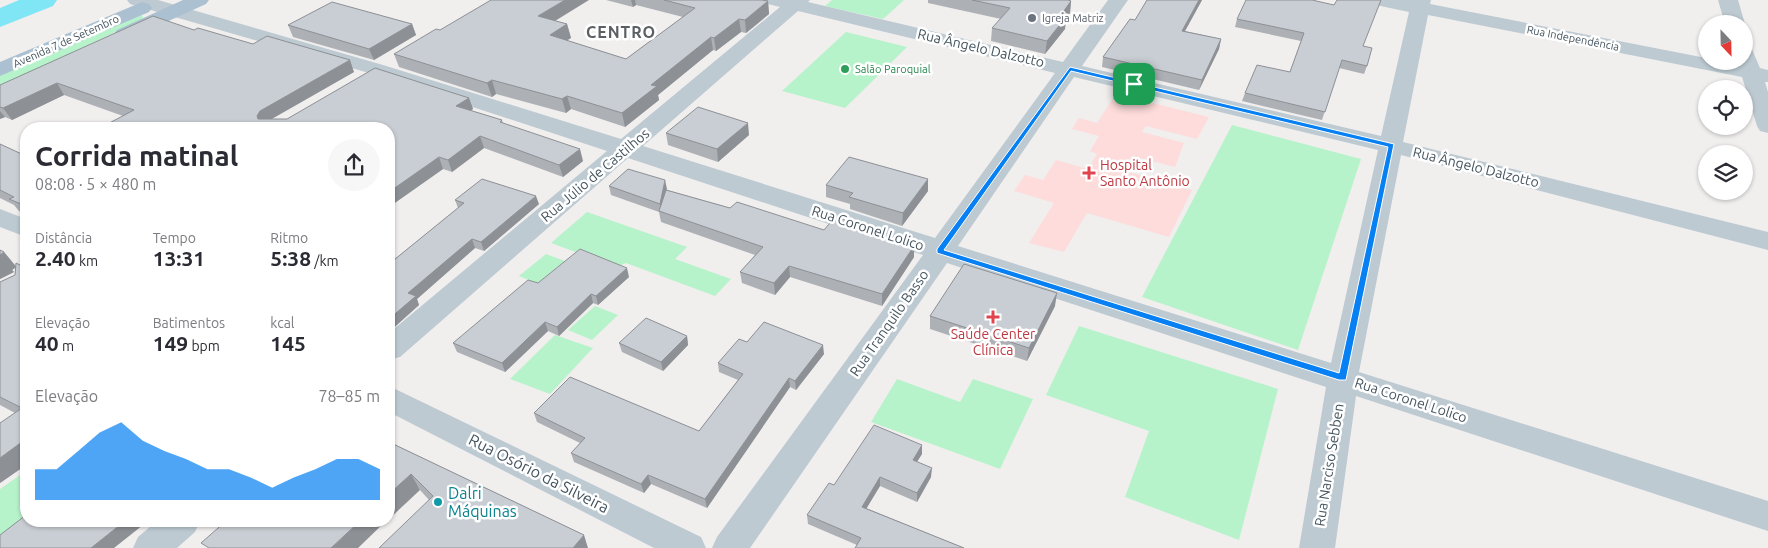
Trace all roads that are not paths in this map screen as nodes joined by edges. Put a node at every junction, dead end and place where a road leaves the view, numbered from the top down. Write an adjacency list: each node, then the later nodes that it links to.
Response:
1 (199, 0): 6 (main road, Avenida 7 de Setembro)
2 (1118, 0): 11 (street, Rua Tranquilo Basso)
3 (1378, 0): 7 (street, Rua Independência)
4 (1728, 0): 8 (street)
5 (790, 2): 11 (street, Rua Ângelo Dalzotto); 18 (street, Rua Júlio de Castilhos)
6 (155, 4): 10 (street, Rua Coronel Lolico); 12 (main road, Avenida 7 de Setembro); 15 (main road, Avenida 7 de Setembro)
7 (1420, 4): 13 (street, Rua Independência); 17 (street, Rua Narciso Sebben)
8 (1732, 15)
9 (401, 54): 10 (street)
10 (376, 69): 14 (street); 18 (street, Rua Coronel Lolico)
11 (1070, 69): 17 (street, Rua Ângelo Dalzotto); 22 (street, Rua Tranquilo Basso)
12 (0, 70)
13 (1759, 75): 16 (street)
14 (351, 84)
15 (0, 91)
16 (1768, 126)
17 (1392, 146): 21 (street, Rua Ângelo Dalzotto); 24 (street, Rua Narciso Sebben)
18 (625, 149): 22 (street, Rua Coronel Lolico); 23 (street, Rua Júlio de Castilhos)
19 (0, 217): 20 (street)
20 (20, 226)
21 (1768, 241)
22 (940, 251): 24 (street, Rua Coronel Lolico); 30 (street, Rua Tranquilo Basso)
23 (395, 344)
24 (1342, 378): 26 (street, Rua Coronel Lolico); 31 (street, Rua Narciso Sebben)
25 (395, 401): 29 (street, Rua Osório da Silveira)
26 (1768, 516)
27 (176, 527): 28 (street)
28 (151, 548)
29 (688, 548)
30 (730, 548)
31 (1317, 548)

